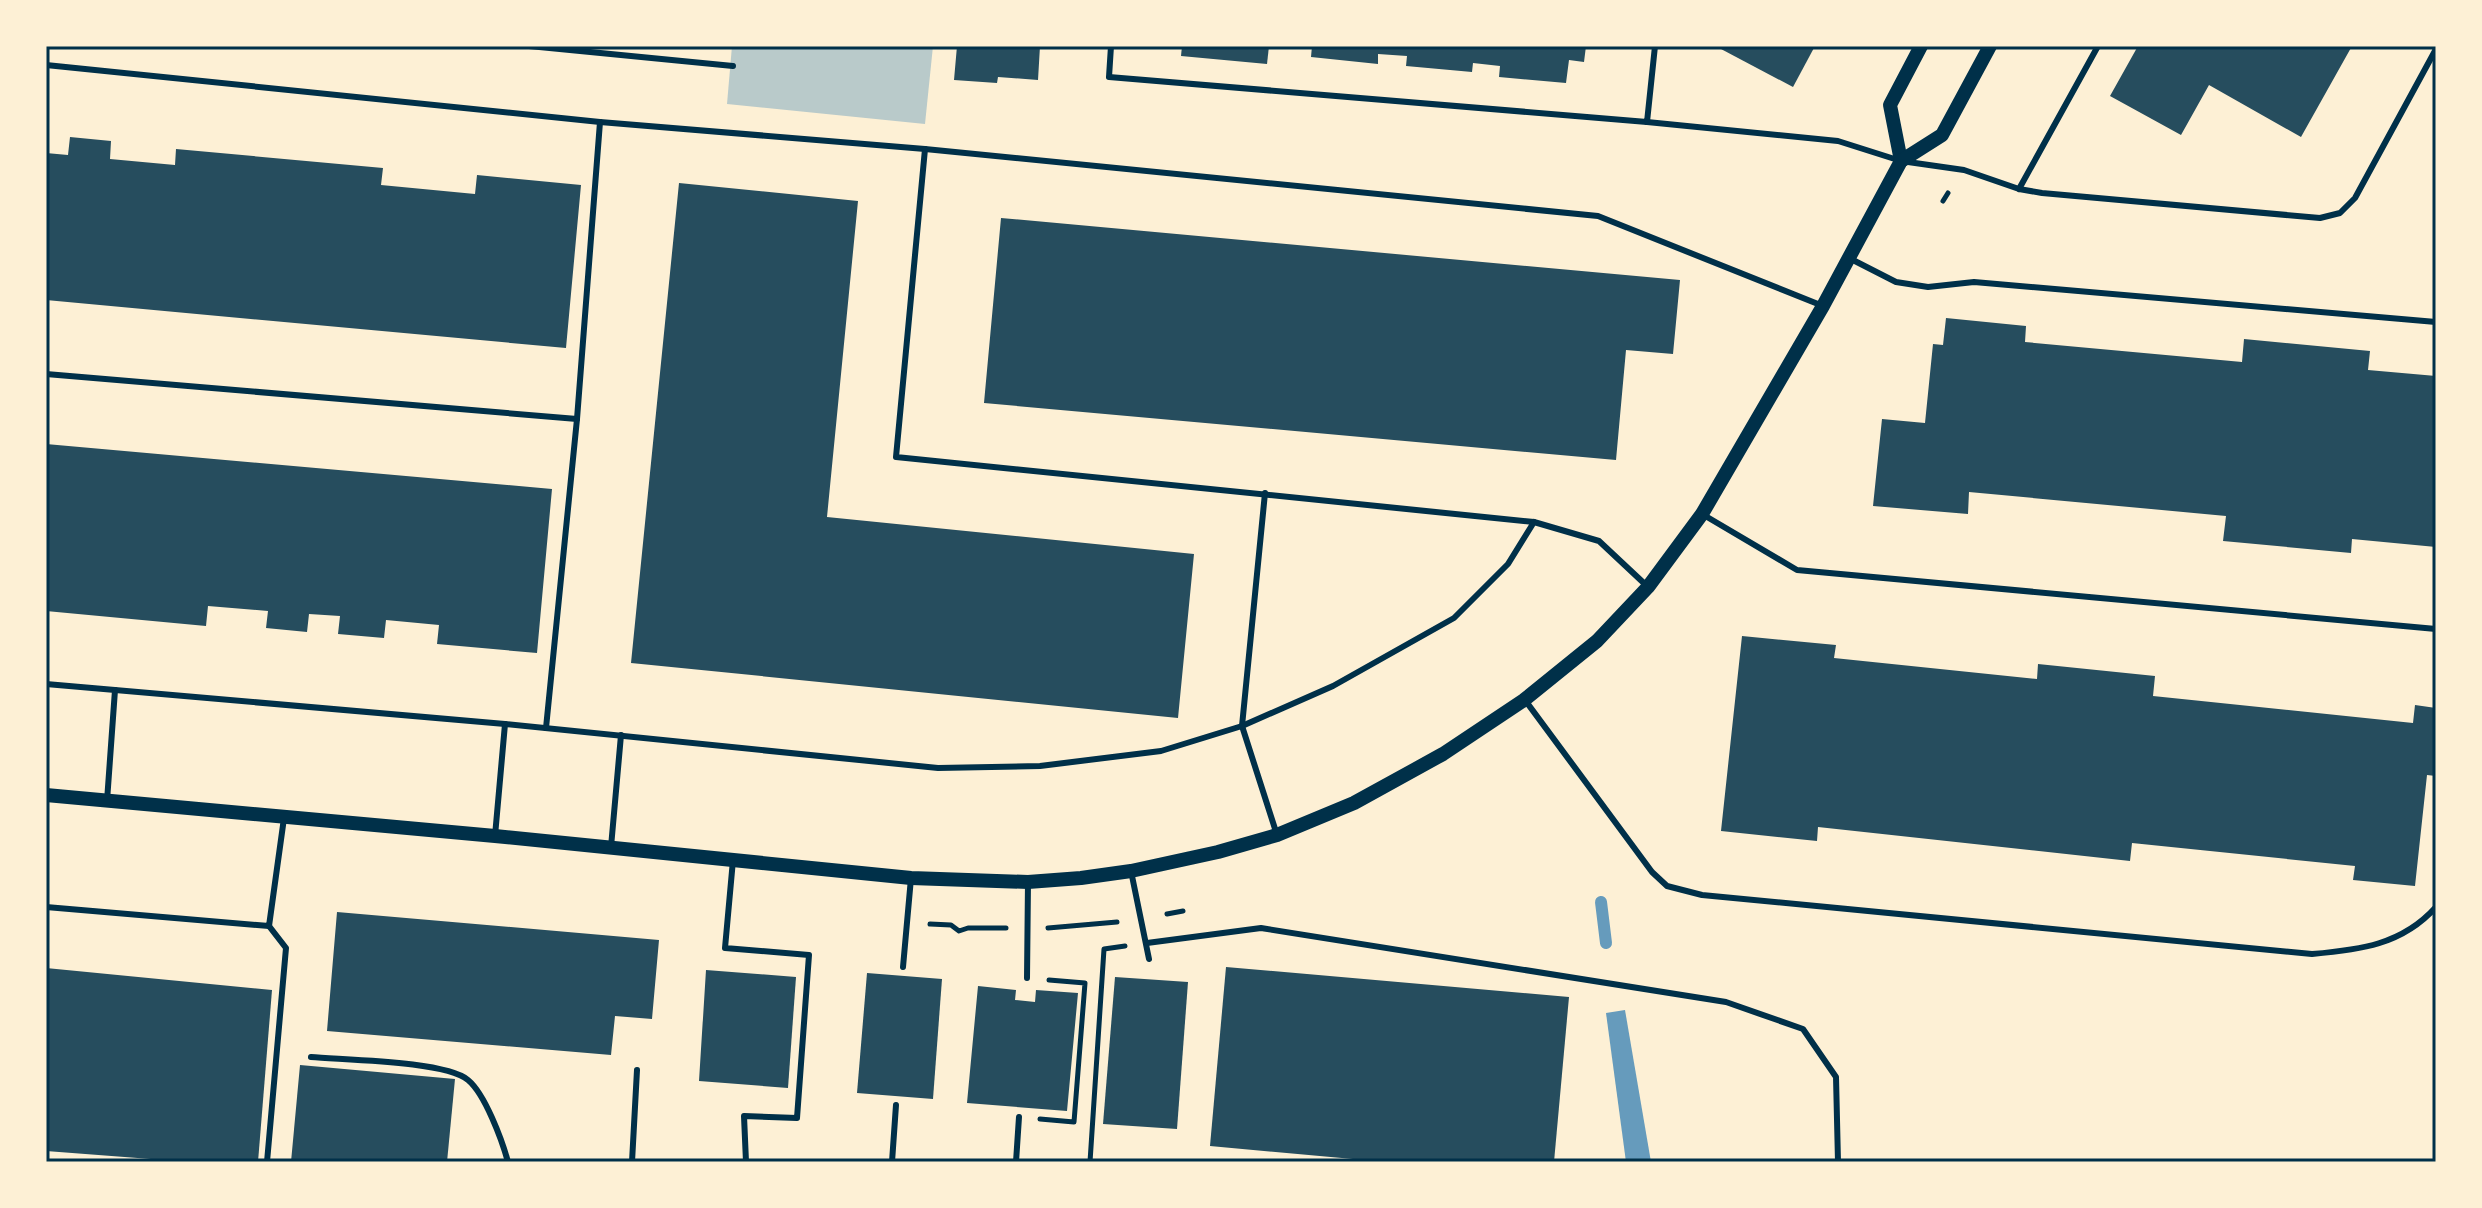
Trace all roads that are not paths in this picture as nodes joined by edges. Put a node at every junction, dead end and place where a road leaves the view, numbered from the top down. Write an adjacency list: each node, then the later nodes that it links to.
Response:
1 (529, 46): 9 (lane)
2 (1111, 46): 11 (lane)
3 (1655, 46): 11 (lane)
4 (1921, 46): 13 (street)
5 (1990, 46): 13 (street)
6 (2098, 46): 14 (lane)
7 (2436, 49): 14 (lane)
8 (46, 65): 10 (lane)
9 (733, 66)
10 (600, 122): 12 (lane); 19 (lane)
11 (1647, 122): 13 (lane)
12 (925, 149): 16 (lane); 20 (lane)
13 (1901, 161): 14 (lane); 15 (street)
14 (2019, 189)
15 (1849, 258): 16 (street); 17 (lane)
16 (1823, 306): 21 (street)
17 (2436, 322)
18 (46, 374): 19 (lane)
19 (577, 419): 30 (lane)
20 (1265, 493): 22 (lane); 29 (lane)
21 (1702, 514): 23 (street); 24 (lane)
22 (1534, 522): 23 (lane); 29 (lane)
23 (1648, 587): 27 (street)
24 (2436, 629)
25 (46, 684): 26 (lane)
26 (115, 690): 28 (lane); 33 (lane)
27 (1524, 700): 35 (street); 43 (lane)
28 (505, 724): 30 (lane); 36 (lane)
29 (1242, 726): 31 (lane); 35 (lane)
30 (546, 728): 31 (lane)
31 (621, 735): 37 (lane)
32 (46, 795): 33 (street)
33 (107, 801): 34 (street)
34 (285, 816): 36 (street); 44 (lane)
35 (1277, 835): 39 (street)
36 (495, 836): 37 (street)
37 (611, 847): 38 (street)
38 (733, 860): 40 (street); 56 (lane)
39 (1131, 871): 41 (street); 45 (lane)
40 (911, 878): 41 (street); 47 (lane)
41 (1028, 882): 48 (lane)
42 (46, 907): 44 (lane)
43 (2436, 907)
44 (269, 926): 53 (lane)
45 (1147, 943): 46 (lane); 59 (lane)
46 (1149, 959)
47 (903, 967)
48 (1027, 978)
49 (311, 1057): 54 (lane)
50 (637, 1070): 55 (lane)
51 (896, 1105): 57 (lane)
52 (1019, 1117): 58 (lane)
53 (267, 1162)
54 (508, 1162)
55 (632, 1162)
56 (746, 1162)
57 (892, 1162)
58 (1016, 1162)
59 (1838, 1162)

